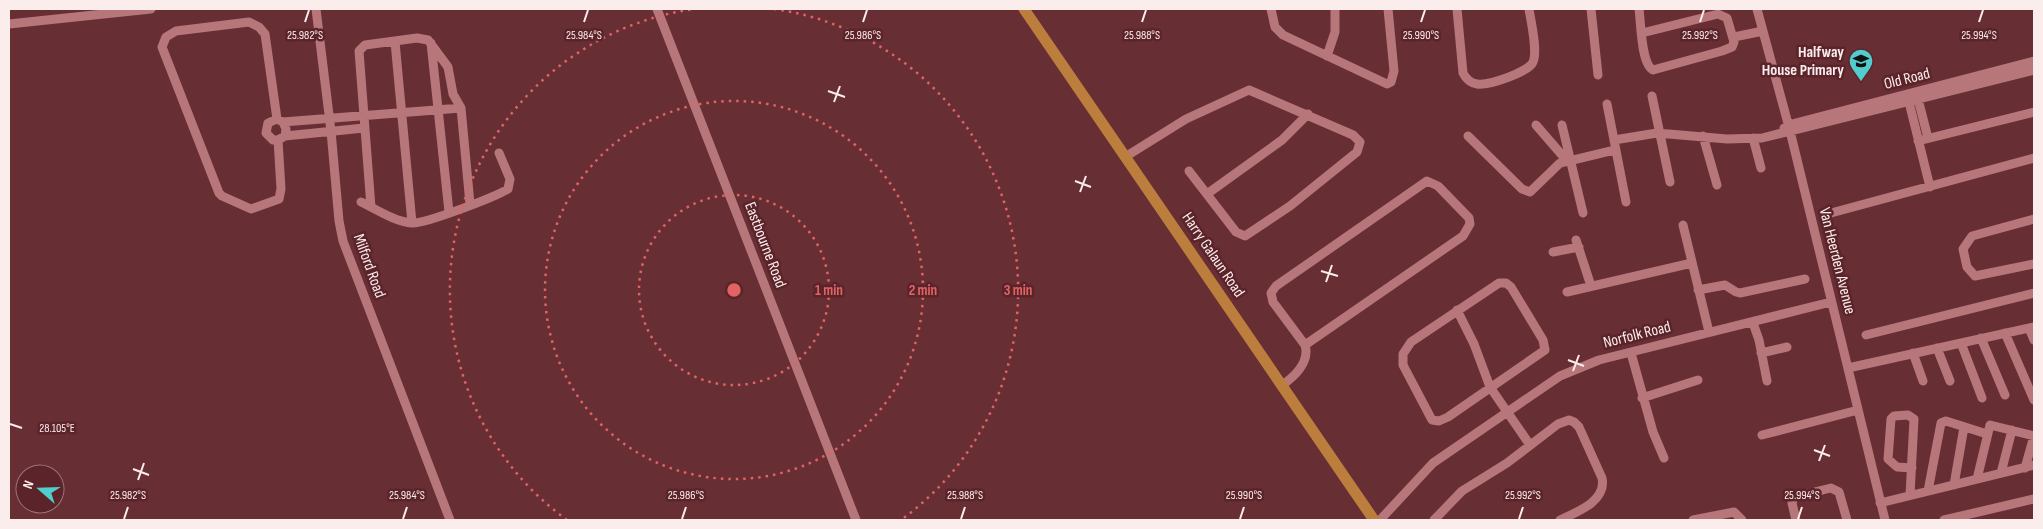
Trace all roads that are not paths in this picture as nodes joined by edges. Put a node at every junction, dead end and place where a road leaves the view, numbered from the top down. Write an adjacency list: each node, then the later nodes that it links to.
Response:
1 (151, 9): 13 (street)
2 (316, 9): 31 (street, Milford Road)
3 (657, 9): 126 (street, Eastbourne Road)
4 (1024, 9): 53 (main road, Harry Galaun Road)
5 (1271, 9): 19 (street)
6 (1335, 9): 19 (street)
7 (1388, 9): 19 (street)
8 (1457, 9): 9 (street)
9 (1529, 9)
10 (1592, 9): 22 (street)
11 (1639, 9): 15 (street)
12 (1757, 9): 14 (street, Van Heerden Avenue)
13 (9, 24)
14 (1763, 30): 16 (street); 39 (street, Van Heerden Avenue)
15 (1642, 34): 16 (street); 16 (street)
16 (1734, 37)
17 (395, 42): 18 (street); 29 (street); 33 (street)
18 (431, 42): 26 (street); 27 (street)
19 (1327, 56)
20 (2034, 61): 24 (street, Old Road)
21 (2034, 70): 24 (street, Old Road)
22 (1598, 75)
23 (1652, 96): 43 (street)
24 (1913, 97): 39 (street, Old Road); 48 (street); 50 (street)
25 (1607, 104): 49 (street)
26 (461, 108): 27 (street); 64 (street)
27 (438, 111): 29 (street); 66 (street)
28 (2034, 112): 48 (street)
29 (401, 114): 33 (street); 70 (street)
30 (1308, 114): 53 (street); 61 (street); 61 (street)
31 (330, 117): 32 (street); 34 (street); 41 (street, Milford Road)
32 (344, 117): 33 (street); 40 (street)
33 (364, 117): 38 (street)
34 (313, 119): 35 (street); 42 (street)
35 (280, 121): 46 (street); 46 (street); 46 (street)
36 (1536, 125): 55 (street)
37 (1562, 125): 55 (street)
38 (364, 128): 40 (street); 65 (street)
39 (1789, 128): 47 (street, Old Road); 80 (street, Van Heerden Avenue)
40 (345, 130): 41 (street)
41 (331, 132): 42 (street); 125 (street, Milford Road)
42 (314, 133): 46 (street)
43 (1660, 133): 45 (street, Old Road); 49 (street, Old Road); 58 (street)
44 (1468, 136): 55 (street)
45 (1703, 136): 47 (street, Old Road); 59 (street)
46 (281, 138)
47 (1753, 138): 56 (street)
48 (1928, 138): 50 (street)
49 (1614, 140): 51 (street)
50 (1918, 141): 60 (street)
51 (1614, 150): 55 (street); 63 (street)
52 (499, 153): 64 (street)
53 (1125, 157): 101 (main road, Harry Galaun Road)
54 (2034, 158): 60 (street)
55 (1568, 162): 67 (street)
56 (1761, 168)
57 (1189, 171): 61 (street)
58 (1670, 182)
59 (1717, 185)
60 (1930, 187): 68 (street)
61 (1207, 194)
62 (361, 202): 65 (street)
63 (1626, 202)
64 (470, 204): 66 (street)
65 (371, 207): 70 (street)
66 (449, 212): 70 (street)
67 (1583, 213)
68 (1831, 213)
69 (2034, 220): 74 (street)
70 (412, 223)
71 (1683, 225): 73 (street)
72 (1552, 252): 76 (street)
73 (1692, 263): 76 (street); 77 (street)
74 (2034, 264)
75 (1805, 279): 77 (street)
76 (1591, 286): 78 (street)
77 (1698, 290): 84 (street)
78 (1567, 292)
79 (2034, 293): 86 (street)
80 (1831, 302): 82 (street, Norfolk Road); 96 (street, Van Heerden Avenue)
81 (1457, 310): 102 (street); 102 (street); 102 (street)
82 (1753, 322): 84 (street, Norfolk Road); 94 (street)
83 (2032, 327): 85 (street); 88 (street)
84 (1709, 332): 93 (street, Norfolk Road)
85 (2006, 333): 87 (street); 106 (street)
86 (1866, 335)
87 (1981, 338): 89 (street); 103 (street)
88 (2034, 340)
89 (1961, 343): 92 (street); 105 (street)
90 (1305, 346): 90 (street); 101 (street)
91 (1787, 347): 94 (street)
92 (1937, 348): 95 (street); 100 (street)
93 (1631, 353): 104 (street); 108 (street, Norfolk Road)
94 (1761, 353): 98 (street)
95 (1913, 353): 96 (street); 99 (street)
96 (1848, 368): 107 (street, Van Heerden Avenue)
97 (1698, 380): 104 (street)
98 (1767, 381)
99 (1923, 381)
100 (1950, 381)
101 (1281, 386): 127 (main road, Harry Galaun Road)
102 (1490, 387): 108 (street)
103 (2005, 395)
104 (1642, 398): 115 (street)
105 (1982, 398)
106 (2034, 400)
107 (1858, 410): 112 (street); 124 (street, Van Heerden Avenue)
108 (1507, 413): 114 (street); 128 (street, Norfolk Road)
109 (1964, 427): 111 (street); 120 (street); 121 (street)
110 (2012, 430): 111 (street); 113 (street); 118 (street)
111 (1987, 434): 119 (street)
112 (1762, 435)
113 (2034, 436): 116 (street)
114 (1530, 445): 129 (street); 130 (street)
115 (1664, 458)
116 (2030, 467): 118 (street)
117 (1912, 468): 117 (street); 122 (street)
118 (2001, 473): 119 (street)
119 (1977, 479): 120 (street)
120 (1954, 485): 121 (street)
121 (1928, 491): 122 (street)
122 (1910, 495): 124 (street)
123 (2034, 500): 136 (street)
124 (1880, 503): 135 (street, Van Heerden Avenue)
125 (450, 520)
126 (856, 520)
127 (1374, 520)
128 (1380, 520)
129 (1434, 520)
130 (1560, 520)
131 (1693, 520): 132 (street)
132 (1742, 520)
133 (1796, 520): 134 (street)
134 (1847, 520)
135 (1884, 520)
136 (1944, 520)

